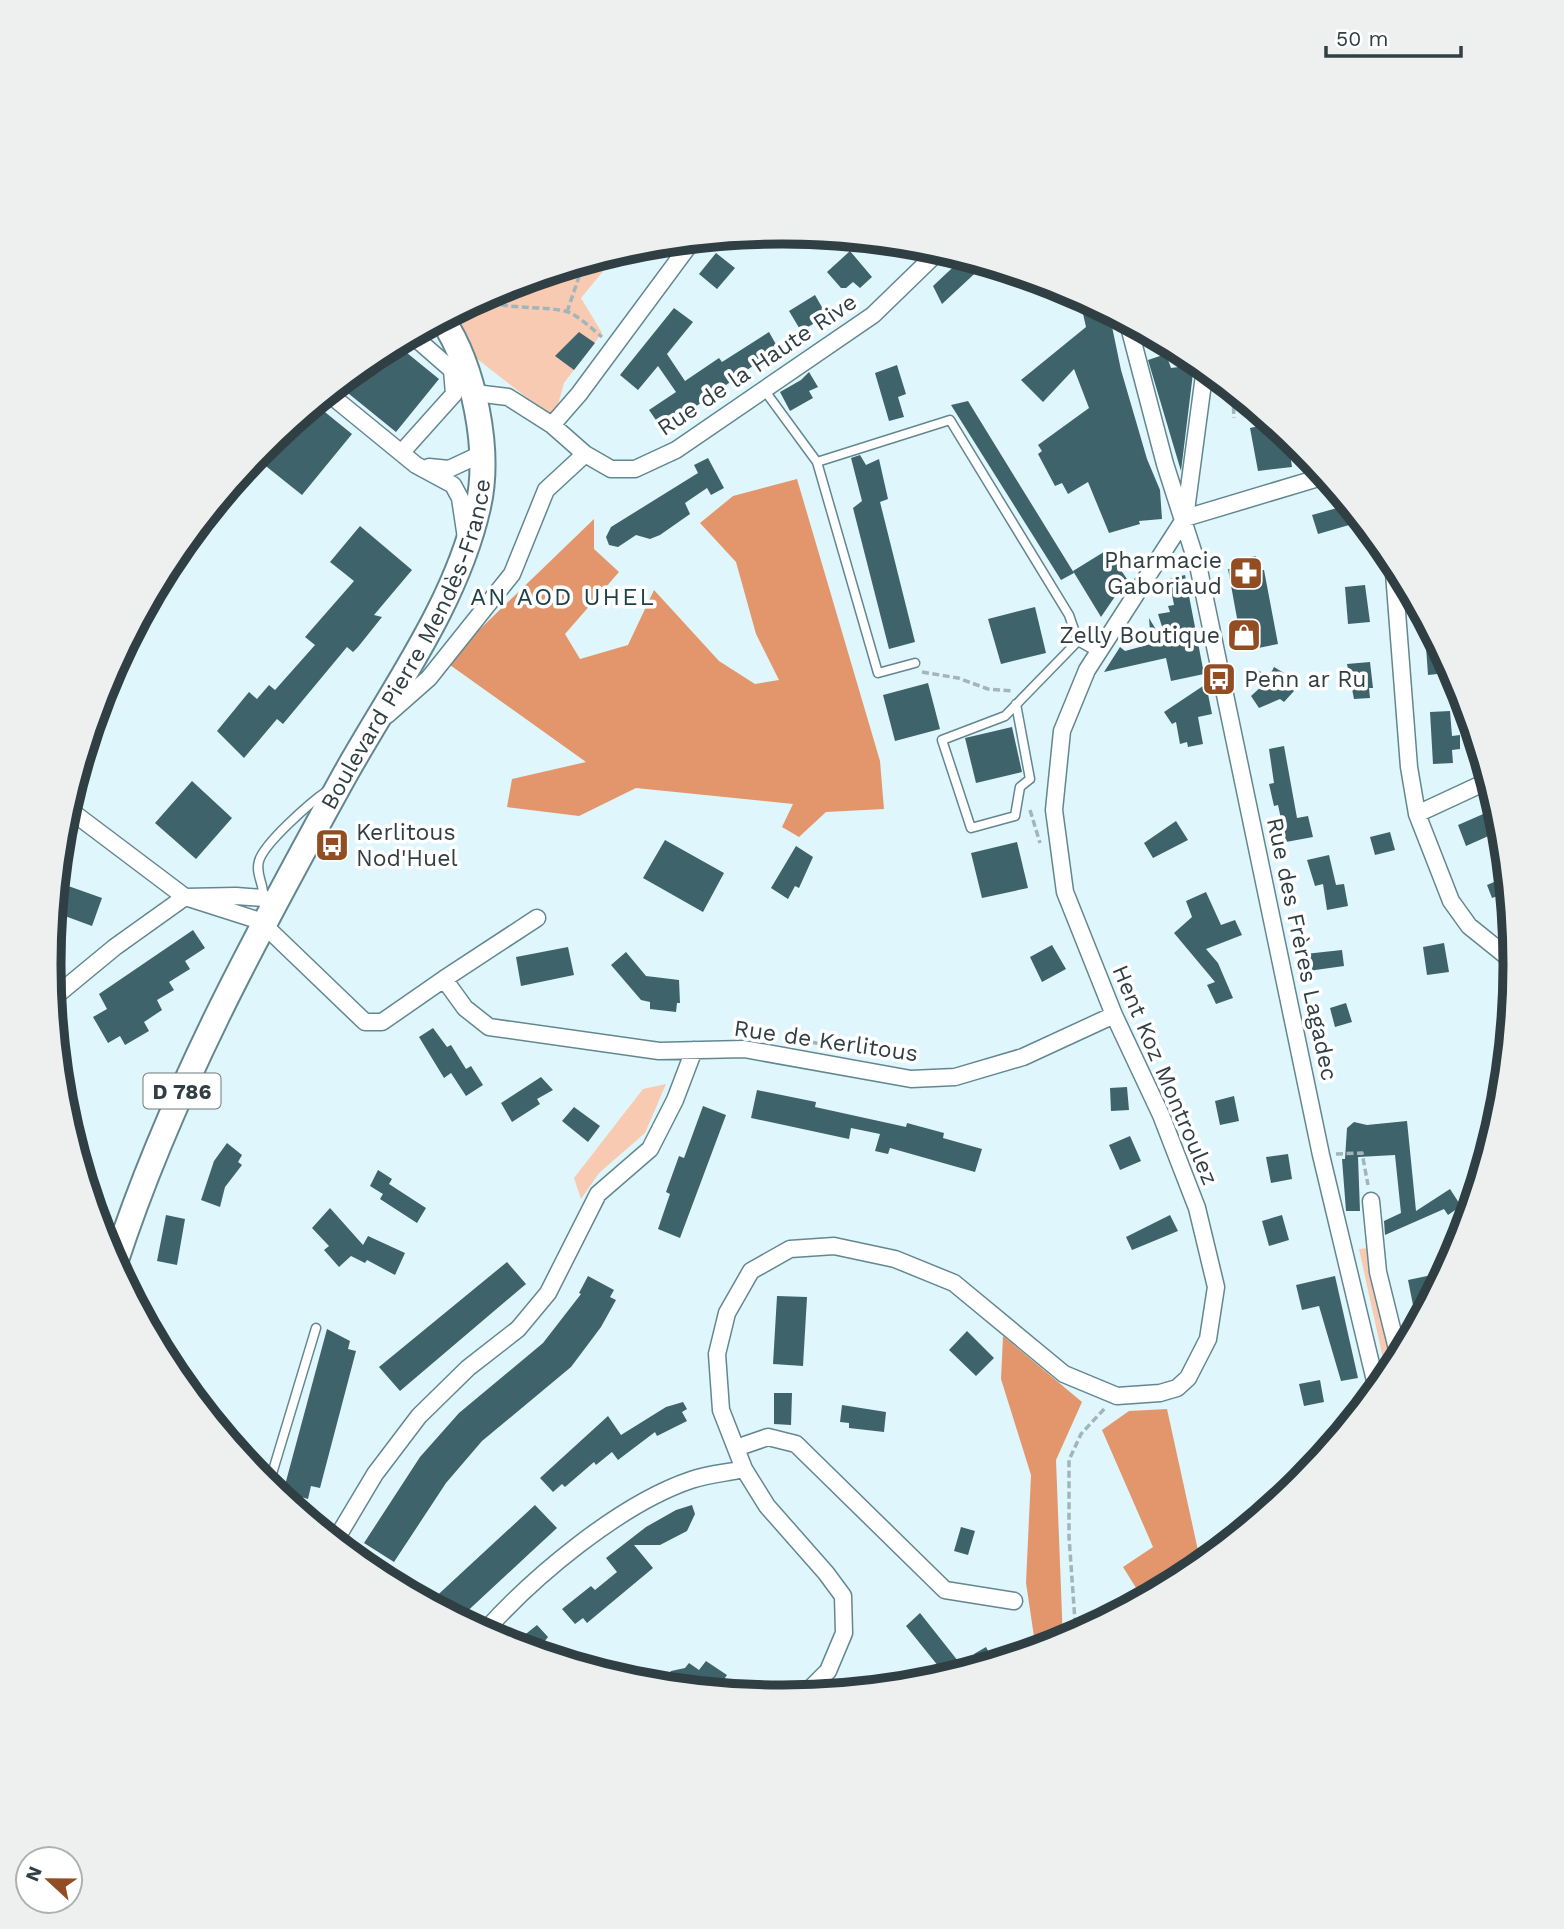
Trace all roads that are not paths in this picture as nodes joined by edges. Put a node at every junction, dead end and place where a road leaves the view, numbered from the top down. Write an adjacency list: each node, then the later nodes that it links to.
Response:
1 (685, 250): 10 (street)
2 (930, 260): 7 (street, Rue de la Haute Rive)
3 (446, 327): 8 (main road, Boulevard Pierre Mendès-France / D 786)
4 (1131, 334): 17 (street, Rue des Frères Lagadec)
5 (420, 342): 11 (street)
6 (1203, 380): 17 (street)
7 (765, 391): 13 (street, Rue de la Haute Rive); 14 (lane)
8 (475, 393): 10 (street, Rue de la Haute Rive); 12 (main road, Boulevard Pierre Mendès-France / D 786)
9 (336, 399): 11 (street)
10 (552, 425): 13 (street, Rue de la Haute Rive)
11 (402, 452): 15 (street)
12 (481, 454): 15 (street); 18 (main road, Boulevard Pierre Mendès-France / D 786)
13 (585, 454): 24 (street)
14 (817, 462): 20 (lane); 22 (lane)
15 (416, 465): 18 (street)
16 (1315, 479): 17 (street)
17 (1185, 518): 21 (street, Hent Koz Montroulez); 41 (street, Rue des Frères Lagadec)
18 (468, 545): 24 (main road, Boulevard Pierre Mendès-France / D 786)
19 (1400, 594): 27 (street)
20 (1077, 641): 21 (lane); 23 (lane)
21 (1098, 653): 35 (street, Hent Koz Montroulez)
22 (915, 663)
23 (1016, 704): 23 (lane)
24 (372, 728): 25 (main road, Boulevard Pierre Mendès-France / D 786)
25 (341, 781): 30 (main road, Boulevard Pierre Mendès-France / D 786); 30 (lane)
26 (1480, 785): 27 (street)
27 (1417, 814): 32 (street)
28 (77, 816): 29 (street)
29 (185, 897): 30 (street); 30 (street); 34 (street)
30 (268, 909): 33 (street); 38 (main road, Boulevard Pierre Mendès-France / D 786)
31 (537, 918): 33 (street)
32 (1503, 953)
33 (444, 979): 36 (street, Rue de Kerlitous)
34 (62, 991)
35 (1114, 1015): 36 (street, Rue de Kerlitous); 42 (street, Hent Koz Montroulez)
36 (694, 1050): 45 (street)
37 (1371, 1201): 40 (street)
38 (120, 1248)
39 (316, 1328): 44 (lane)
40 (1395, 1342)
41 (1374, 1375)
42 (736, 1448): 43 (street, Hent Koz Montroulez); 46 (street)
43 (744, 1469): 47 (street); 48 (street, Hent Koz Montroulez)
44 (272, 1474)
45 (340, 1533)
46 (1014, 1601)
47 (491, 1624)
48 (815, 1684)

